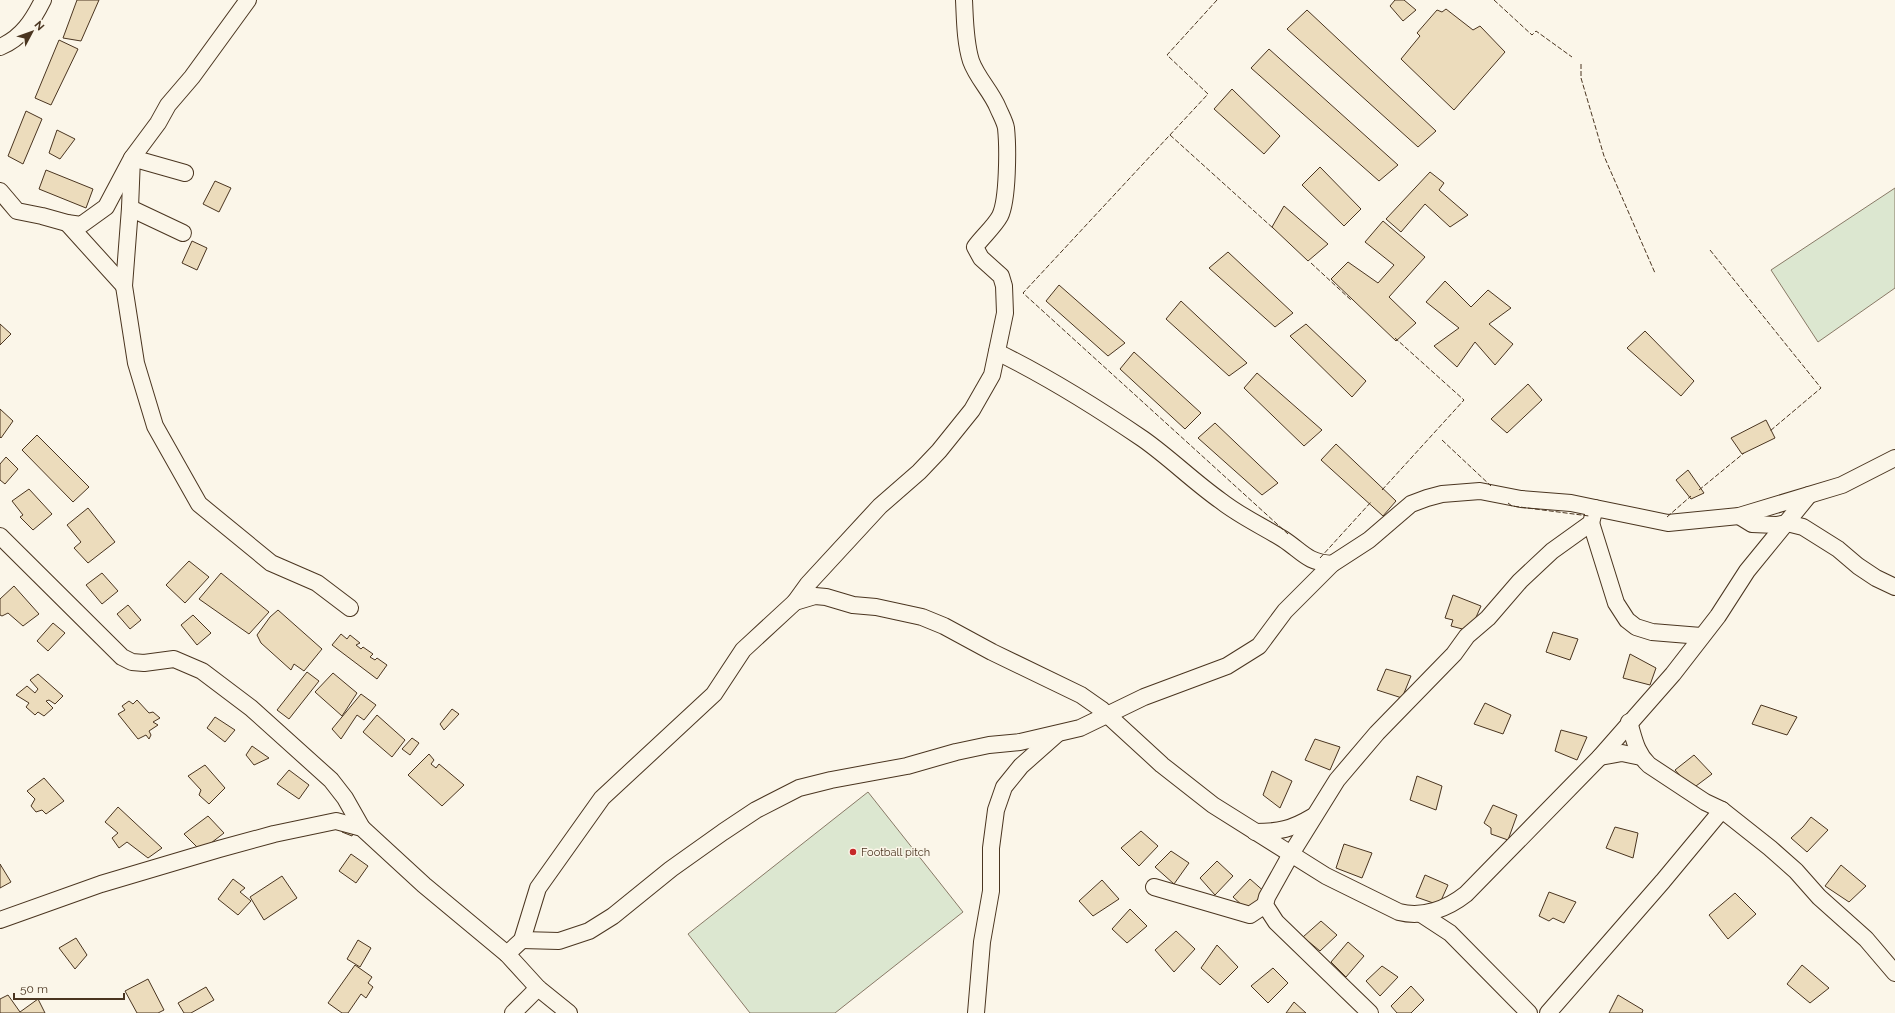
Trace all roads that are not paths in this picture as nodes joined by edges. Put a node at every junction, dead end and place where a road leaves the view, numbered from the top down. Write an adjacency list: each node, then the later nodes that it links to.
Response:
1 (43, 0): 4 (street)
2 (248, 0): 5 (street)
3 (964, 0): 12 (street)
4 (0, 46)
5 (132, 158): 6 (street); 8 (street); 9 (street)
6 (185, 172)
7 (0, 191): 9 (street)
8 (130, 208): 10 (street); 11 (street)
9 (67, 223): 11 (street)
10 (184, 233)
11 (124, 286): 22 (street)
12 (997, 352): 19 (street); 21 (street)
13 (1895, 458): 14 (street)
14 (1809, 495): 16 (street); 17 (street)
15 (1593, 516): 16 (street); 19 (street); 23 (street); 30 (street)
16 (1739, 516): 17 (street)
17 (1787, 523): 20 (street); 23 (street)
18 (0, 536): 31 (street)
19 (1332, 564): 24 (street)
20 (1895, 587)
21 (795, 602): 24 (street); 40 (street)
22 (350, 608)
23 (1701, 636): 25 (street)
24 (1106, 715): 26 (street); 32 (street)
25 (1629, 722): 27 (street); 28 (street)
26 (1057, 734): 40 (street); 46 (street)
27 (1600, 757): 28 (street); 35 (street)
28 (1641, 758): 29 (street)
29 (1722, 810): 42 (street); 49 (street)
30 (1314, 816): 32 (street); 33 (street)
31 (362, 828): 38 (street); 41 (street)
32 (1255, 832): 33 (street)
33 (1291, 854): 36 (street); 37 (street)
34 (1154, 887): 36 (street)
35 (1456, 902): 37 (street); 39 (street)
36 (1265, 905): 47 (street)
37 (1421, 914): 39 (street)
38 (0, 920)
39 (1450, 933): 48 (street)
40 (522, 940): 41 (street)
41 (507, 954): 43 (street)
42 (1895, 973)
43 (538, 988): 44 (street); 45 (street)
44 (513, 1013)
45 (569, 1013)
46 (976, 1013)
47 (1370, 1013)
48 (1529, 1013)
49 (1548, 1013)

